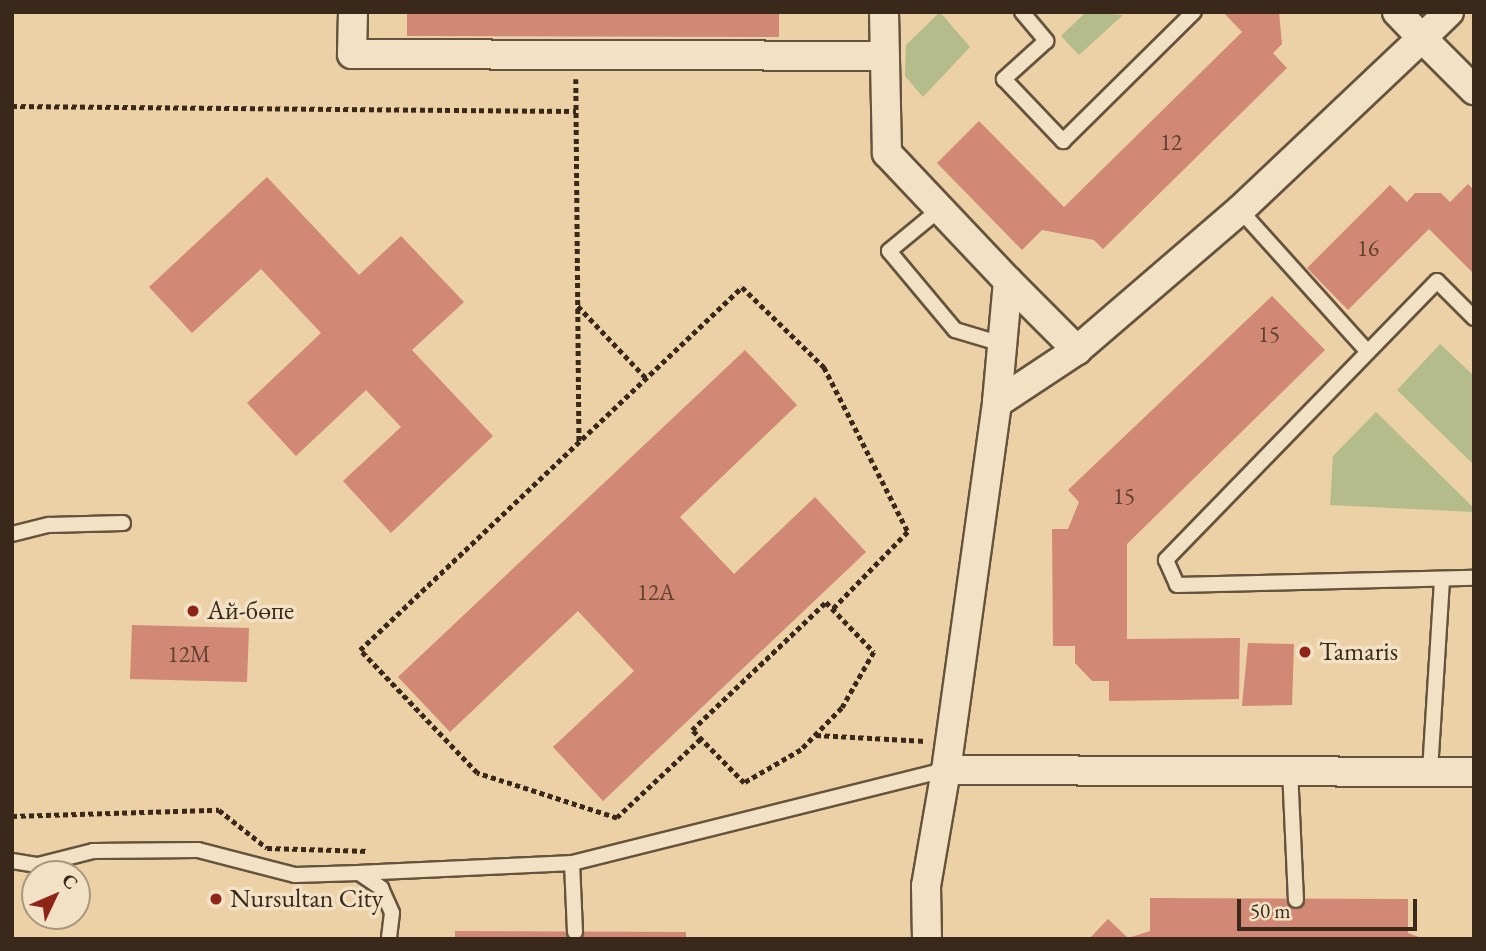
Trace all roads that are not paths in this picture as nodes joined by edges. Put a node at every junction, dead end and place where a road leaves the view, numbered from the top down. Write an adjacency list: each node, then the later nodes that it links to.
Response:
1 (353, 12): 8 (street)
2 (884, 12): 8 (street)
3 (1022, 12): 4 (lane)
4 (1194, 12)
5 (1397, 12): 7 (street)
6 (1449, 12): 7 (street)
7 (1422, 38): 9 (street); 11 (street)
8 (885, 56): 10 (street)
9 (1474, 90)
10 (940, 209): 12 (street); 14 (lane)
11 (1240, 211): 15 (street); 16 (lane)
12 (1008, 281): 14 (street); 15 (street)
13 (1474, 318): 16 (lane)
14 (1002, 344): 17 (street)
15 (1077, 350): 17 (street)
16 (1366, 350): 21 (lane)
17 (997, 403): 23 (street)
18 (123, 523): 19 (lane)
19 (12, 534)
20 (1474, 578): 21 (lane)
21 (1442, 579): 24 (lane)
22 (1290, 769): 23 (street); 24 (street); 29 (lane)
23 (946, 770): 27 (lane); 32 (street)
24 (1430, 771): 25 (street)
25 (1474, 772)
26 (12, 861): 28 (lane)
27 (572, 863): 28 (lane); 30 (lane)
28 (359, 873): 31 (lane)
29 (1297, 900)
30 (575, 932)
31 (389, 939)
32 (927, 939)

